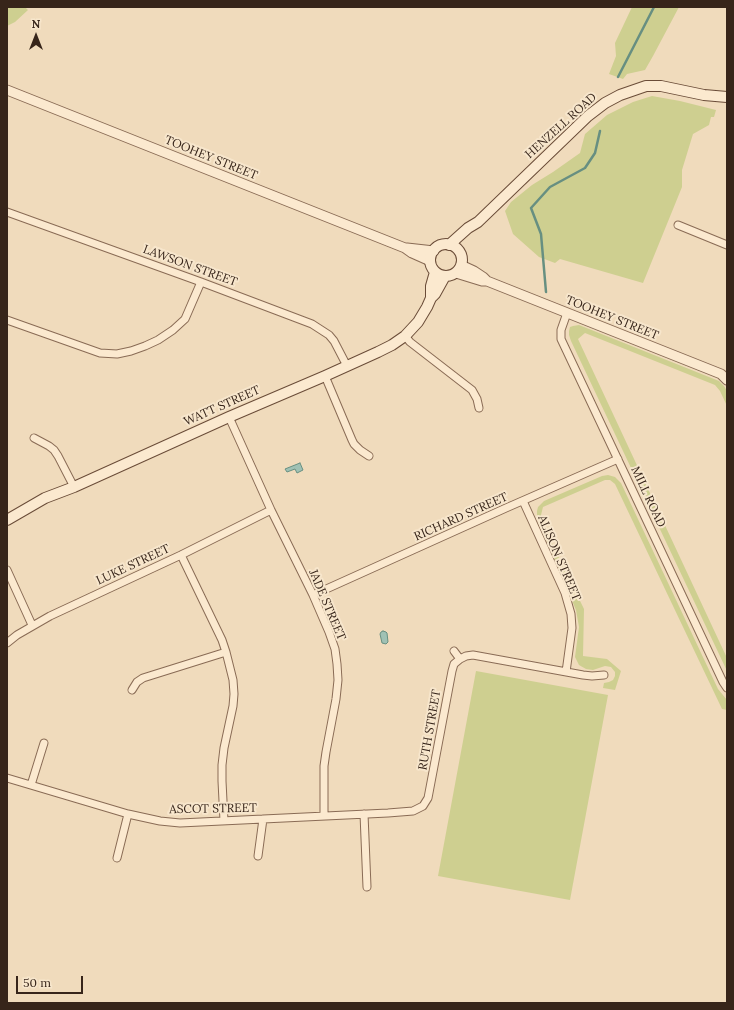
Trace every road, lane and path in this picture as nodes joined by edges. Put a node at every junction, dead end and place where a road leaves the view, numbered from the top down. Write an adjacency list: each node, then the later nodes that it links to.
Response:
1 (7, 90): 8 (street, TOOHEY STREET)
2 (727, 96): 4 (main road, HENZELL ROAD)
3 (7, 212): 15 (street, LAWSON STREET)
4 (478, 222): 6 (main road, HENZELL ROAD); 10 (main road, HENZELL ROAD)
5 (678, 226): 7 (street)
6 (449, 245): 9 (main road); 10 (main road)
7 (727, 245)
8 (405, 248): 9 (street, TOOHEY STREET); 11 (street, TOOHEY STREET)
9 (434, 251): 11 (main road)
10 (459, 251): 12 (main road)
11 (430, 261): 13 (main road)
12 (459, 269): 14 (main road); 17 (street, TOOHEY STREET)
13 (435, 272): 14 (main road); 16 (main road, WATT STREET)
14 (445, 276): 16 (main road, WATT STREET)
15 (202, 282): 18 (street); 20 (street, LAWSON STREET)
16 (431, 298): 19 (main road, WATT STREET)
17 (567, 313): 22 (street, TOOHEY STREET); 27 (street, MILL ROAD)
18 (7, 320)
19 (405, 336): 20 (main road, WATT STREET); 23 (street)
20 (347, 366): 21 (main road, WATT STREET)
21 (325, 376): 24 (main road, WATT STREET); 26 (street)
22 (727, 380)
23 (479, 408)
24 (229, 417): 28 (main road, WATT STREET); 30 (street, JADE STREET)
25 (34, 438): 28 (street)
26 (369, 456)
27 (618, 460): 29 (street, RICHARD STREET); 42 (street, MILL ROAD)
28 (74, 486): 31 (main road, WATT STREET)
29 (522, 501): 34 (street, RICHARD STREET); 40 (street, ALISON STREET)
30 (271, 510): 32 (street, LUKE STREET); 34 (street, JADE STREET)
31 (7, 520)
32 (181, 555): 35 (street, LUKE STREET); 38 (street)
33 (7, 570): 35 (street)
34 (313, 595): 50 (street, JADE STREET)
35 (32, 625): 36 (street, LUKE STREET)
36 (7, 643)
37 (454, 651): 39 (street)
38 (226, 652): 43 (street); 52 (street)
39 (460, 658): 40 (street); 47 (street, RUTH STREET)
40 (566, 672): 41 (street)
41 (604, 675)
42 (727, 688)
43 (132, 690)
44 (44, 743): 46 (street)
45 (7, 778): 46 (street, ASCOT STREET)
46 (31, 785): 48 (street, ASCOT STREET)
47 (423, 806): 49 (street, ASCOT STREET)
48 (128, 814): 52 (street, ASCOT STREET); 54 (street)
49 (364, 814): 50 (street, ASCOT STREET); 55 (street)
50 (324, 816): 51 (street, ASCOT STREET)
51 (263, 819): 52 (street, ASCOT STREET); 53 (street)
52 (224, 821)
53 (258, 856)
54 (117, 858)
55 (367, 887)

